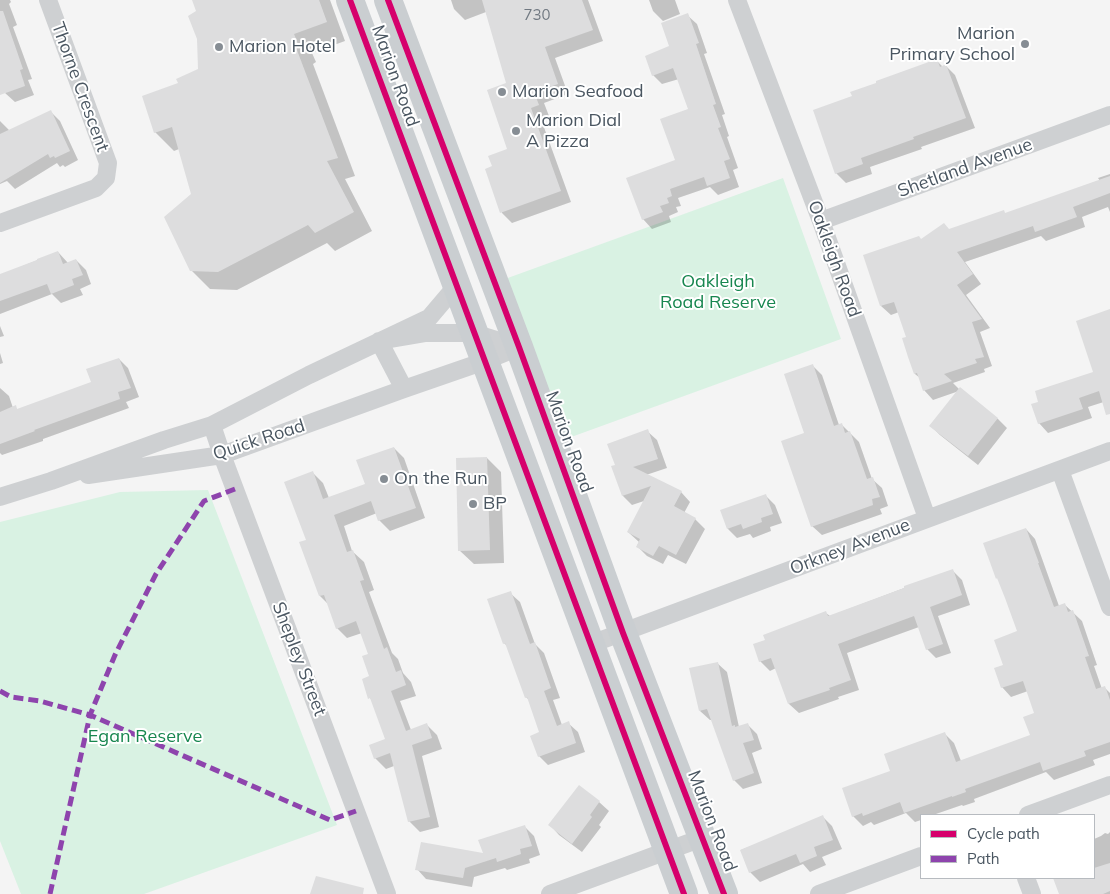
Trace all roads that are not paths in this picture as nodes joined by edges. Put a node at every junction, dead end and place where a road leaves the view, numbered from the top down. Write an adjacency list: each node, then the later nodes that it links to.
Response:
1 (48, 0): 7 (street, Thorne Crescent)
2 (350, 0): 8 (main road, Marion Road)
3 (388, 0): 11 (main road, Marion Road)
4 (737, 0): 6 (street, Oakleigh Road)
5 (1110, 114): 6 (street, Shetland Avenue)
6 (821, 221): 20 (street, Oakleigh Road)
7 (0, 223)
8 (457, 285): 9 (main road, Marion Road); 10 (street, Quick Road)
9 (474, 333): 10 (street, Quick Road); 11 (street, Quick Road); 12 (main road, Marion Road)
10 (379, 341): 13 (street); 14 (street, Quick Road)
11 (518, 347): 12 (street, Quick Road); 22 (main road, Marion Road)
12 (485, 361): 13 (street, Quick Road); 23 (main road, Marion Road)
13 (404, 389): 16 (street, Quick Road)
14 (212, 425): 16 (street, Shepley Street); 18 (street, Quick Road)
15 (1110, 451): 17 (street, Orkney Avenue)
16 (222, 455): 18 (street, Quick Road); 30 (street, Shepley Street)
17 (1060, 470): 20 (street, Orkney Avenue); 21 (street)
18 (51, 481): 19 (street, Quick Road)
19 (0, 497)
20 (926, 518): 22 (street, Orkney Avenue)
21 (1110, 607)
22 (623, 633): 23 (street, Orkney Avenue); 26 (main road, Marion Road)
23 (591, 644): 27 (main road, Marion Road)
24 (1110, 785): 25 (street)
25 (1031, 814)
26 (702, 838): 27 (street); 33 (main road, Marion Road)
27 (668, 850): 31 (street); 32 (main road, Marion Road)
28 (920, 856): 34 (street)
29 (1026, 879): 35 (street)
30 (387, 894)
31 (550, 894)
32 (684, 894)
33 (724, 894)
34 (819, 894)
35 (1032, 894)

